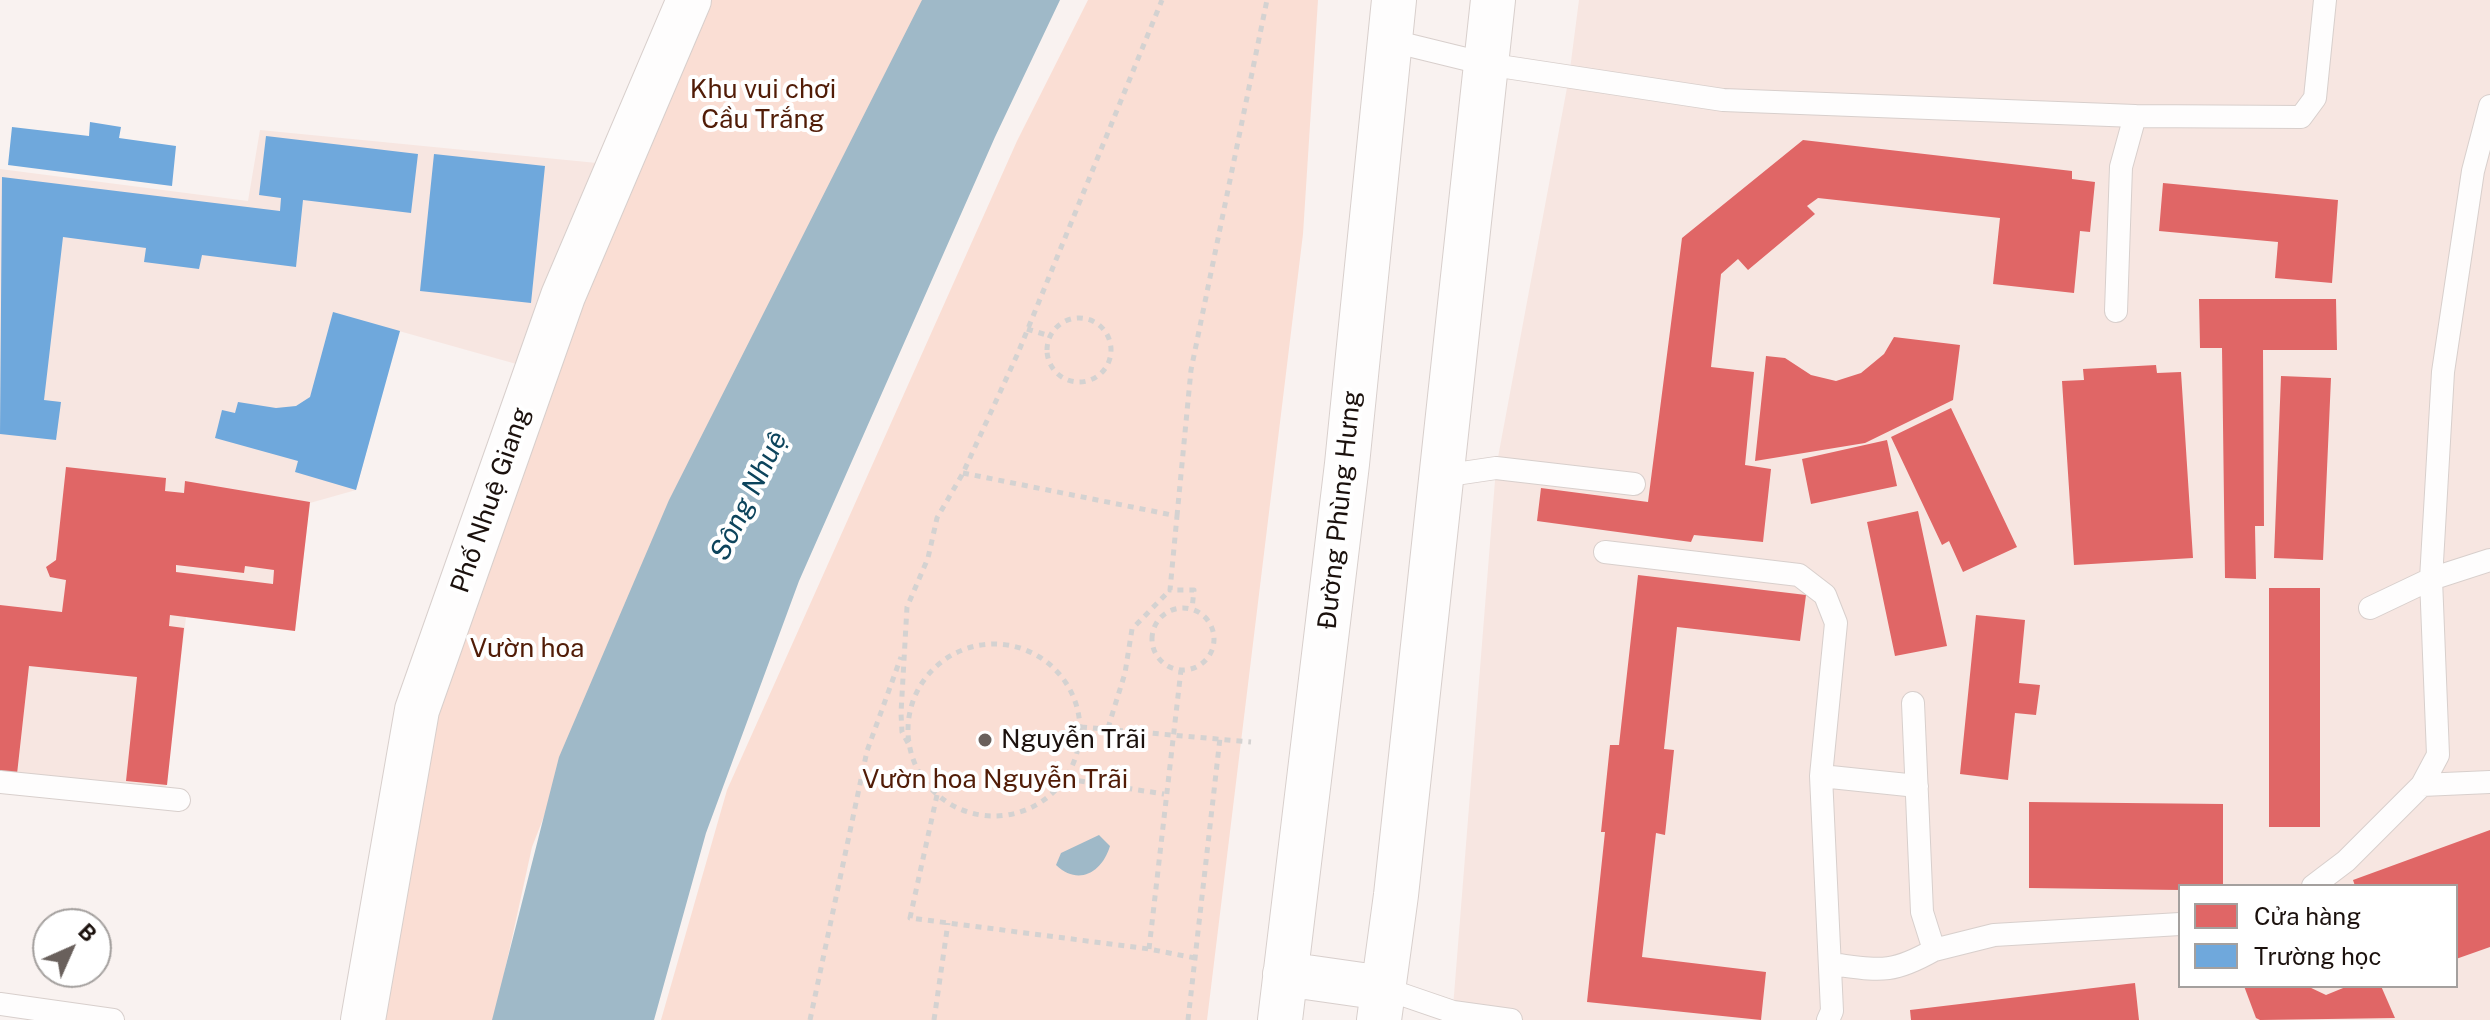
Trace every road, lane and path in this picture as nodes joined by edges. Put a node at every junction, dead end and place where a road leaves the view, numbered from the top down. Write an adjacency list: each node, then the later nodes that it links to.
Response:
1 (689, 0): 52 (main road, Phố Nhuệ Giang)
2 (1162, 0): 11 (path)
3 (1267, 0): 16 (path)
4 (1493, 0): 7 (main road)
5 (2325, 0): 9 (lane)
6 (1391, 20): 7 (lane); 48 (main road, Đường Phùng Hưng)
7 (1486, 64): 9 (lane); 14 (main road)
8 (2490, 106): 19 (lane)
9 (2135, 116): 10 (lane)
10 (2116, 311)
11 (1027, 329): 12 (path); 13 (path)
12 (1050, 336): 12 (path)
13 (963, 473): 16 (path); 23 (path)
14 (1442, 476): 15 (lane); 50 (main road)
15 (1634, 484)
16 (1177, 516): 20 (path)
17 (1605, 552): 32 (lane)
18 (2490, 560): 19 (lane)
19 (2431, 579): 21 (lane); 36 (lane)
20 (1170, 590): 22 (path); 27 (path)
21 (2370, 608)
22 (1192, 609): 24 (path); 24 (path)
23 (904, 650): 31 (path); 53 (path)
24 (1181, 670): 28 (path)
25 (1913, 703): 37 (lane)
26 (1081, 727): 27 (path); 31 (path); 33 (path)
27 (1108, 728): 28 (path)
28 (1172, 733): 29 (path); 38 (path)
29 (1220, 738): 30 (path); 46 (path)
30 (1251, 742)
31 (908, 743): 39 (path)
32 (1821, 776): 37 (lane); 47 (lane)
33 (1067, 779): 38 (path); 39 (path)
34 (0, 782): 40 (lane)
35 (2490, 782): 36 (lane)
36 (2422, 785): 41 (lane)
37 (1917, 786): 45 (lane)
38 (1165, 794): 44 (path)
39 (937, 795): 42 (path)
40 (179, 800)
41 (2316, 884)
42 (948, 923): 44 (path); 54 (path)
43 (2178, 924): 45 (lane)
44 (1149, 949): 46 (path)
45 (1934, 950): 47 (lane)
46 (1195, 958): 55 (path)
47 (1831, 964): 58 (lane)
48 (1285, 974): 50 (main road); 56 (main road, Đường Phùng Hưng)
49 (0, 1004): 51 (lane)
50 (1381, 1004): 57 (lane)
51 (113, 1020)
52 (363, 1020)
53 (810, 1020)
54 (934, 1020)
55 (1188, 1020)
56 (1280, 1020)
57 (1511, 1020)
58 (1828, 1020)

